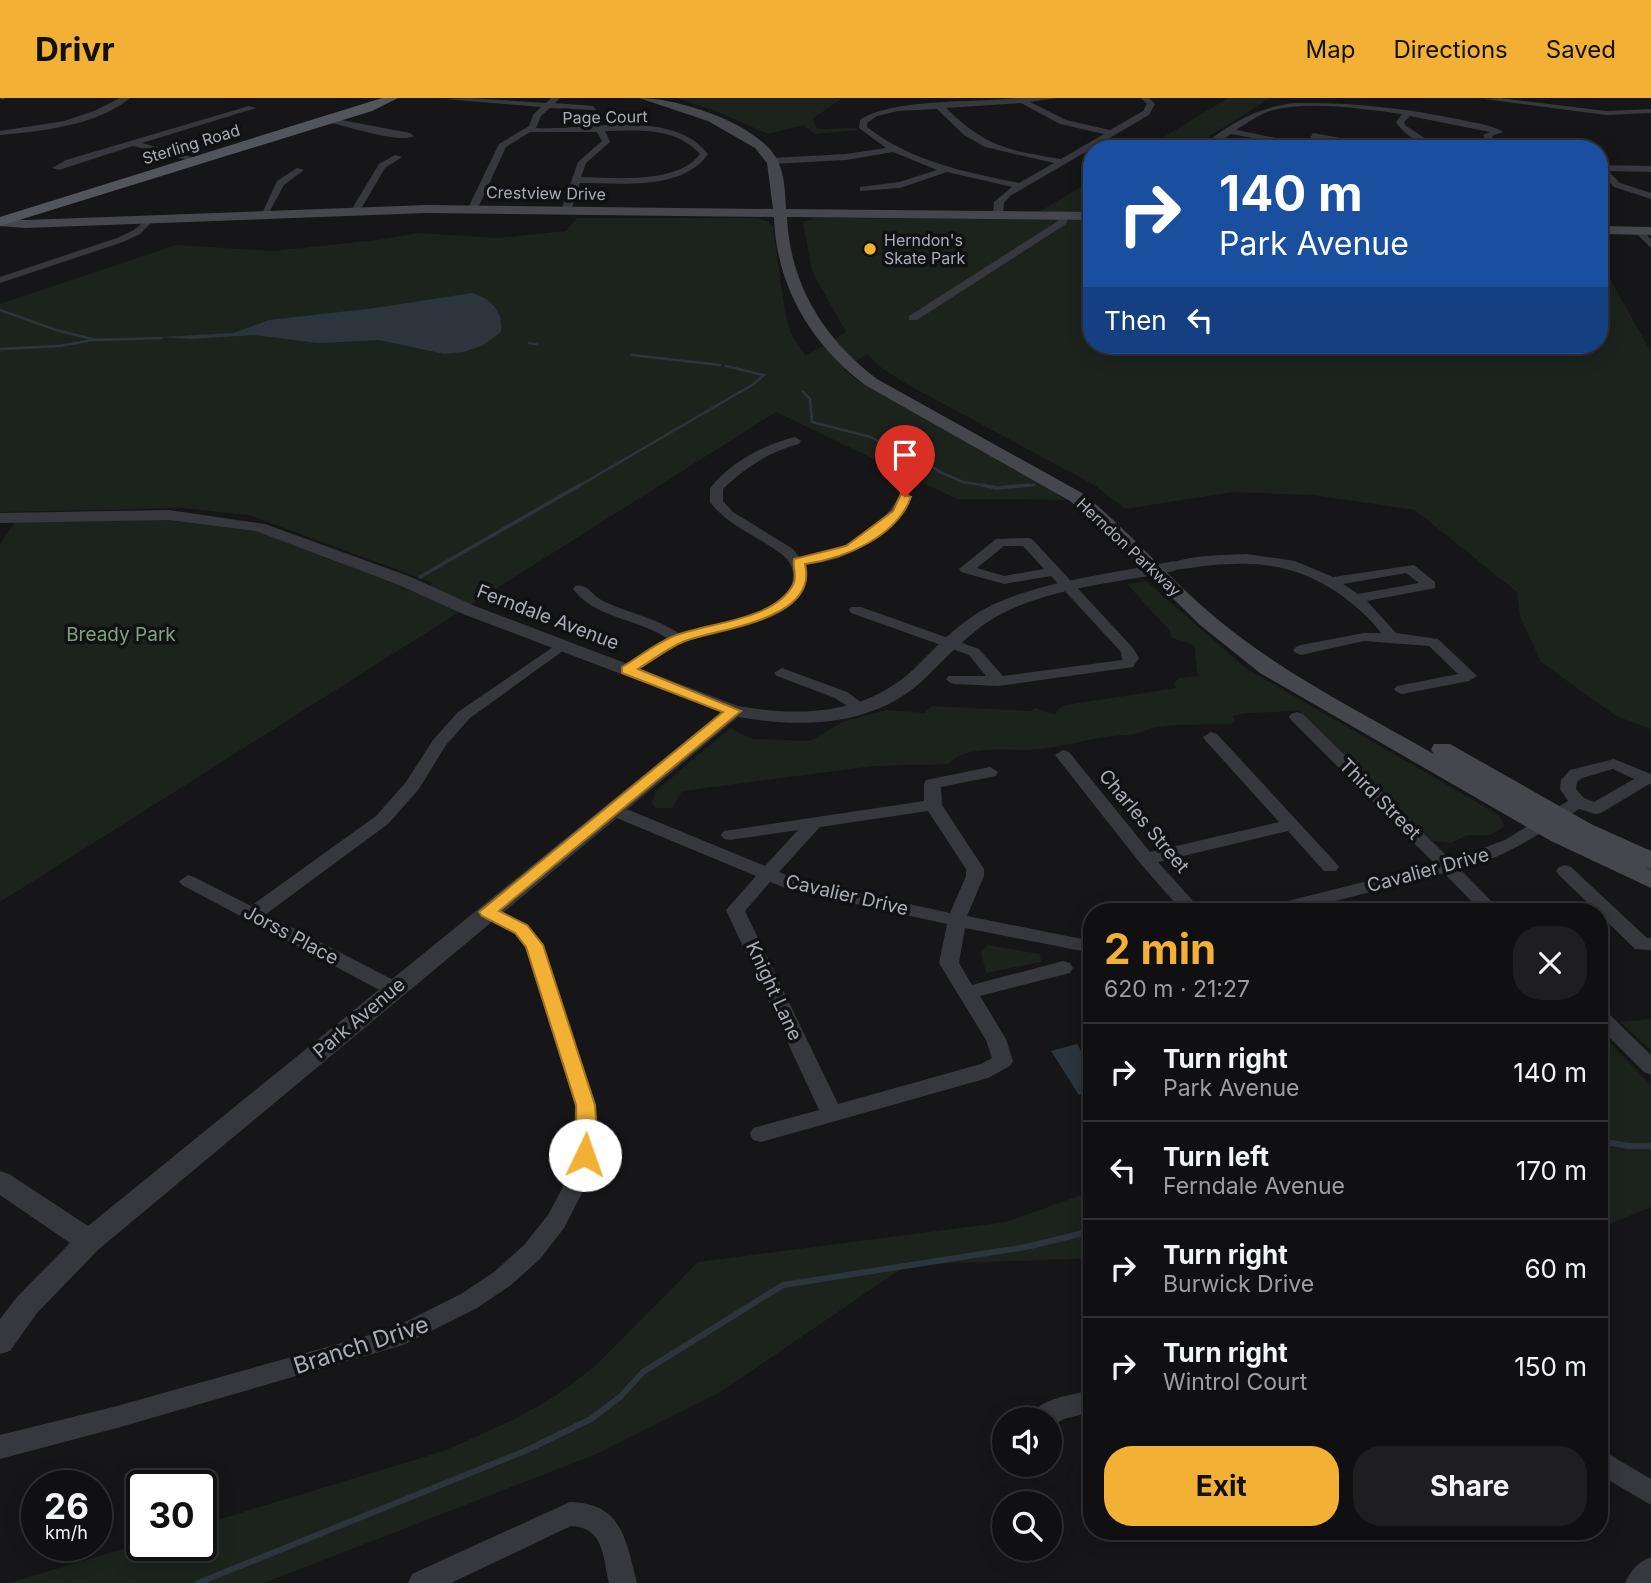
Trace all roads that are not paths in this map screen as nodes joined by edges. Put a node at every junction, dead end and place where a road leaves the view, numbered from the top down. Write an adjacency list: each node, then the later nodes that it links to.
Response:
1 (126, 98): 22 (street)
2 (392, 98): 18 (main road, Sterling Road)
3 (556, 98): 12 (street)
4 (644, 98): 37 (main road)
5 (665, 98): 37 (main road)
6 (1053, 98): 9 (street)
7 (1146, 98): 23 (street)
8 (449, 99): 12 (street)
9 (1022, 99): 13 (street); 23 (street)
10 (1488, 99): 16 (street)
11 (1642, 103): 16 (street)
12 (547, 105): 15 (street); 20 (street)
13 (939, 106): 32 (street); 36 (street)
14 (251, 108): 31 (street)
15 (593, 108)
16 (1651, 109)
17 (1406, 114): 21 (street); 29 (street); 30 (street)
18 (331, 120): 24 (street); 35 (main road, Sterling Road)
19 (600, 129): 20 (street, Page Court); 44 (street); 44 (street, Page Court)
20 (530, 130): 49 (street)
21 (1230, 131): 26 (street); 27 (street)
22 (0, 133)
23 (1112, 133): 25 (street)
24 (410, 136)
25 (1100, 140)
26 (1216, 140)
27 (1281, 140): 28 (street)
28 (1335, 140)
29 (1423, 140)
30 (1489, 140)
31 (133, 143): 35 (street); 38 (street)
32 (895, 149): 37 (street); 40 (street)
33 (1083, 150): 36 (street)
34 (398, 157): 51 (street)
35 (197, 161): 58 (main road, Sterling Road)
36 (1062, 162): 45 (street)
37 (782, 164): 52 (main road, Herndon Parkway)
38 (56, 168)
39 (1608, 168): 41 (street)
40 (948, 169): 45 (street); 46 (street)
41 (1651, 169)
42 (299, 170): 55 (street)
43 (1608, 178): 48 (street)
44 (577, 180): 50 (street)
45 (1020, 186): 53 (street)
46 (863, 189)
47 (793, 196): 52 (main road, Herndon Parkway)
48 (1651, 196)
49 (472, 210): 50 (main road, Crestview Drive); 51 (main road, Crestview Drive)
50 (566, 211): 52 (main road, Crestview Drive)
51 (355, 212): 55 (main road, Crestview Drive)
52 (787, 213): 53 (main road, Crestview Drive); 59 (main road, Herndon Parkway); 70 (main road, Herndon Parkway)
53 (998, 215): 54 (main road, Crestview Drive)
54 (1064, 215): 56 (main road, Crestview Drive); 65 (street)
55 (263, 216): 57 (main road, Crestview Drive)
56 (1083, 216)
57 (149, 220): 58 (main road, Crestview Drive); 64 (street)
58 (0, 222)
59 (796, 230)
60 (1608, 230): 61 (main road)
61 (1645, 231): 62 (street)
62 (1651, 245)
63 (800, 260): 70 (main road, Herndon Parkway)
64 (0, 280)
65 (914, 318)
66 (795, 441): 69 (street)
67 (905, 497): 69 (street)
68 (0, 518): 80 (street, Ferndale Avenue)
69 (799, 562): 78 (street)
70 (1165, 569): 72 (street, Ferndale Avenue); 73 (street, Ferndale Avenue); 95 (main road, Herndon Parkway)
71 (1054, 571): 71 (street); 73 (street)
72 (1334, 581): 75 (street, Ferndale Avenue); 75 (street)
73 (1068, 587): 79 (street, Ferndale Avenue); 85 (street)
74 (580, 589): 78 (street)
75 (1356, 599): 77 (street, Ferndale Avenue)
76 (856, 610): 79 (street)
77 (1391, 637): 81 (street); 86 (street)
78 (678, 639): 82 (street)
79 (950, 642): 85 (street); 87 (street, Ferndale Avenue)
80 (562, 645): 82 (street, Ferndale Avenue); 113 (street)
81 (1301, 650)
82 (627, 670): 88 (street, Ferndale Avenue)
83 (782, 673): 87 (street)
84 (954, 679): 85 (street)
85 (999, 681)
86 (1402, 689)
87 (861, 708): 88 (street, Ferndale Avenue)
88 (734, 711): 94 (street, Park Avenue)
89 (1297, 717): 101 (street, Third Street)
90 (1211, 737): 97 (street)
91 (1063, 755): 99 (street, Charles Street)
92 (990, 772): 93 (street)
93 (933, 805): 96 (street); 114 (street)
94 (613, 810): 104 (street, Cavalier Drive); 111 (street, Park Avenue)
95 (1559, 814): 100 (main road, Herndon Parkway); 101 (street, Cavalier Drive); 105 (main road, Herndon Parkway)
96 (814, 823): 98 (street); 104 (street)
97 (1291, 825): 99 (street); 102 (street)
98 (730, 835)
99 (1146, 859): 107 (street, Charles Street)
100 (1651, 861)
101 (1449, 866): 108 (street, Cavalier Drive); 109 (street, Third Street)
102 (1330, 867)
103 (1565, 871): 110 (street)
104 (766, 875): 114 (street, Cavalier Drive); 122 (street, Knight Lane)
105 (1651, 880)
106 (188, 881): 113 (street, Jorss Place)
107 (1186, 903)
108 (1303, 903)
109 (1484, 903)
110 (1599, 903)
111 (488, 912): 118 (street, Park Avenue); 129 (street, Branch Drive)
112 (1608, 912): 115 (street)
113 (253, 915): 118 (street, Jorss Place)
114 (957, 919): 116 (street, Cavalier Drive); 119 (street)
115 (1651, 944)
116 (1083, 946)
117 (1063, 968): 119 (street)
118 (394, 989): 125 (street, Park Avenue)
119 (967, 993): 122 (street)
120 (1608, 1025): 121 (street)
121 (1651, 1067)
122 (832, 1114): 123 (street)
123 (761, 1134)
124 (0, 1181): 125 (street)
125 (89, 1241): 126 (street, Park Avenue)
126 (0, 1342)
127 (1083, 1403): 128 (street)
128 (1062, 1408)
129 (0, 1447)
130 (1608, 1466): 131 (street)
131 (1651, 1493)
132 (1651, 1570): 135 (street)
133 (422, 1583): 134 (street)
134 (623, 1583)
135 (1640, 1583)

